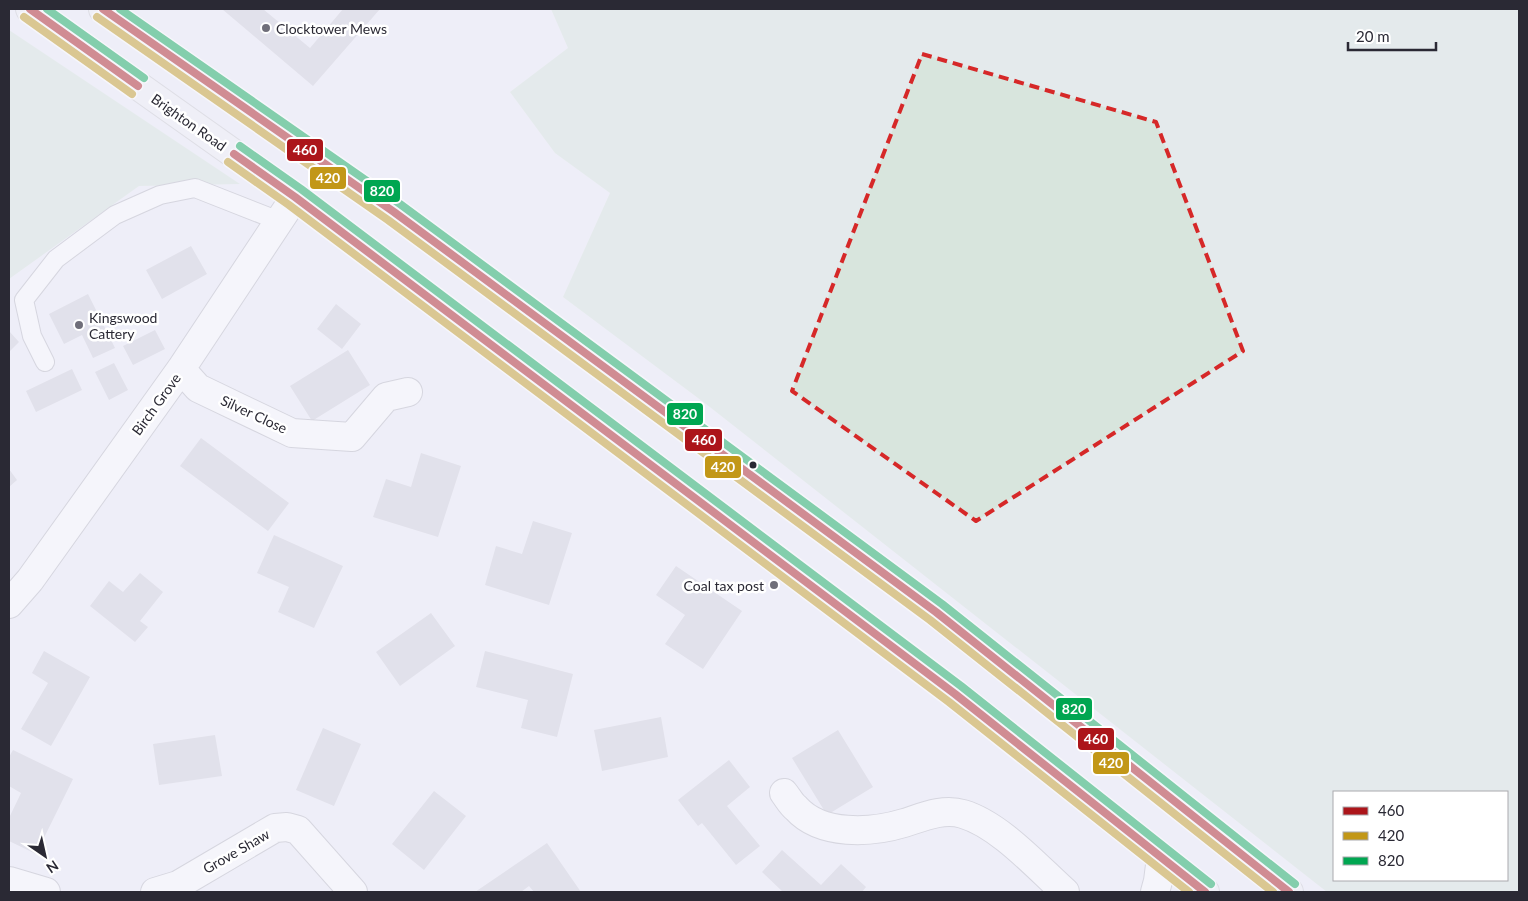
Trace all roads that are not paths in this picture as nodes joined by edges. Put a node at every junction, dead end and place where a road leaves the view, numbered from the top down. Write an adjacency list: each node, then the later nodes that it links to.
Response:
1 (30, 9): 3 (highway, Brighton Road)
2 (112, 11): 18 (highway)
3 (295, 197): 4 (street, Birch Grove); 10 (highway, Brighton Road)
4 (279, 221): 5 (lane); 6 (street, Birch Grove)
5 (45, 362)
6 (182, 369): 7 (street, Silver Close); 8 (street, Birch Grove)
7 (408, 392)
8 (9, 604)
9 (784, 793): 15 (street)
10 (1161, 857): 16 (street); 17 (highway, Brighton Road)
11 (9, 882): 12 (street)
12 (46, 892)
13 (155, 892): 14 (street, Grove Shaw)
14 (354, 892)
15 (1065, 892)
16 (1155, 892)
17 (1204, 892)
18 (1289, 892)

